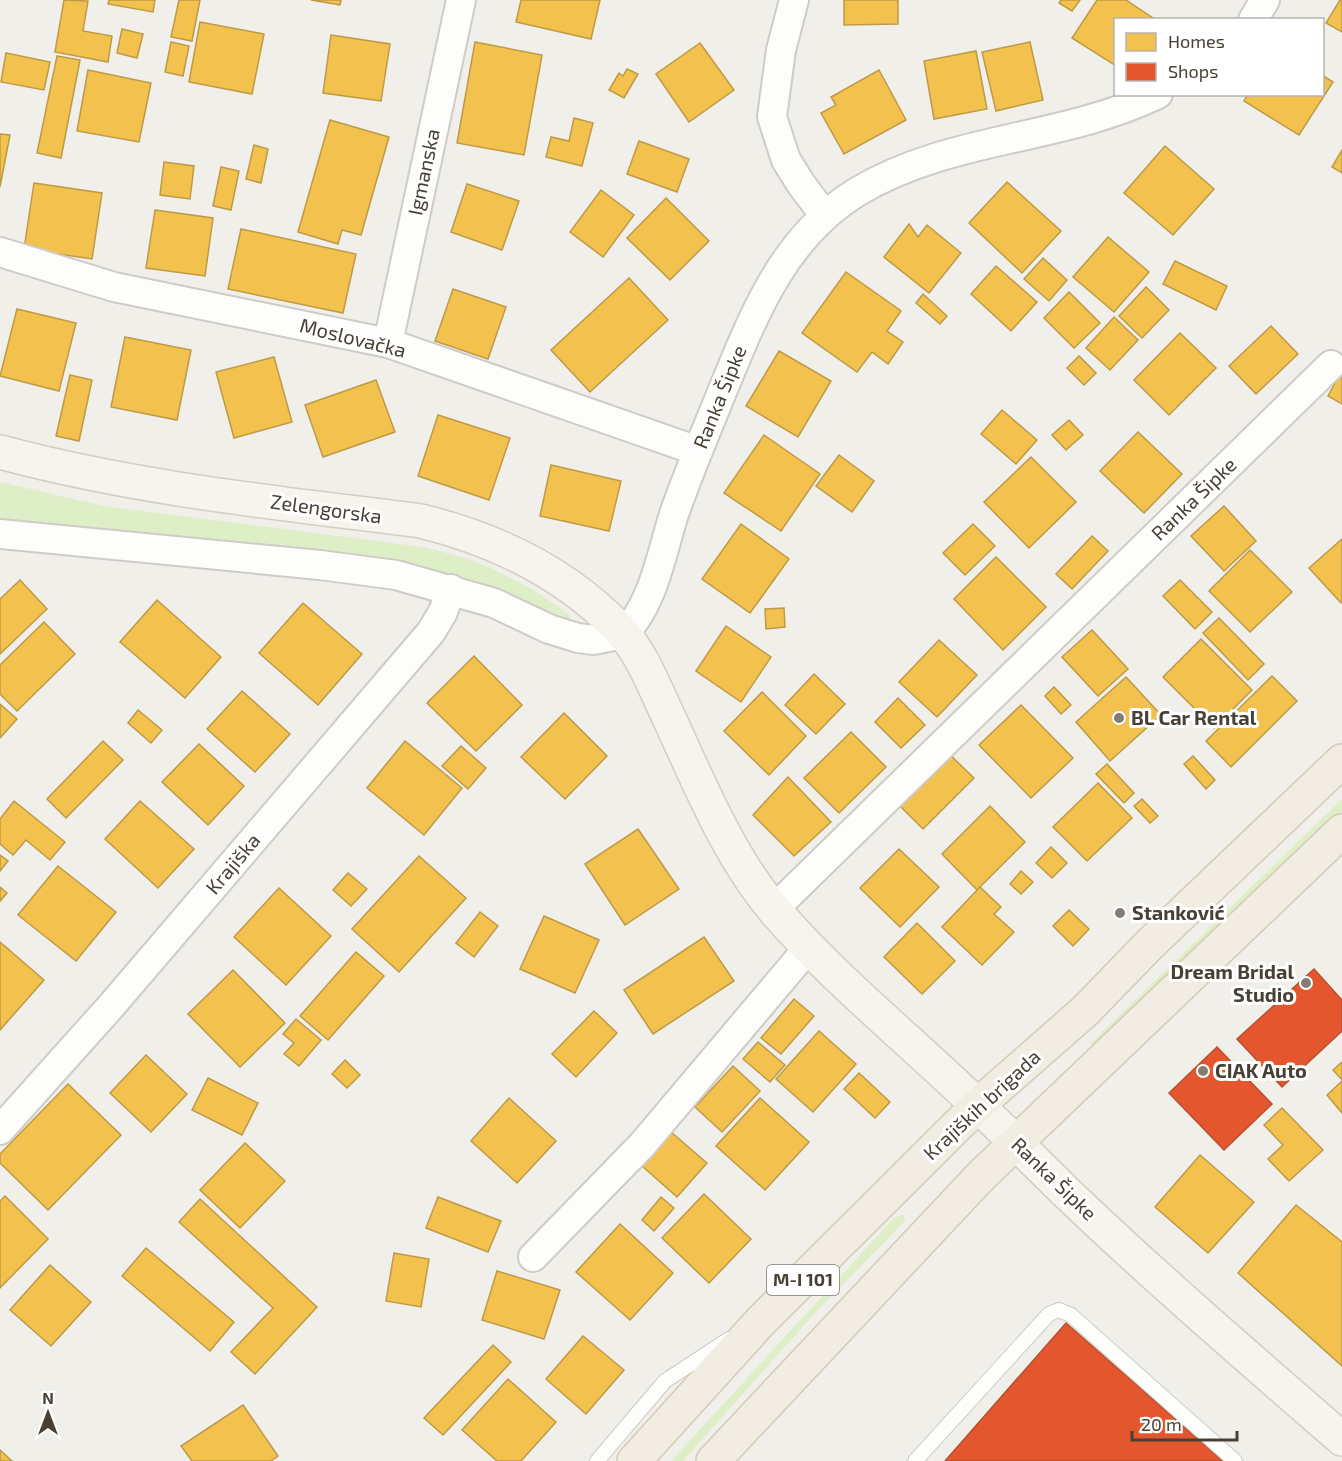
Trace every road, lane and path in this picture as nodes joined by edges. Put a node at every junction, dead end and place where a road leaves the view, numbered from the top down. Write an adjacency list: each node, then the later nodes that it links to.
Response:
1 (461, 0): 8 (street, Igmanska)
2 (794, 0): 6 (street)
3 (1265, 0): 4 (street)
4 (1254, 18)
5 (1152, 96): 6 (street, Ranka Šipke)
6 (825, 216): 10 (street, Ranka Šipke)
7 (0, 252): 8 (street, Moslovačka)
8 (388, 343): 10 (street, Moslovačka)
9 (1331, 365): 17 (street, Ranka Šipke)
10 (698, 451): 14 (street, Ranka Šipke)
11 (0, 452): 14 (street, Zelengorska)
12 (0, 534): 13 (street)
13 (451, 589): 14 (street); 20 (street, Krajiška)
14 (624, 634): 17 (street, Ranka Šipke)
15 (1342, 761): 19 (main road, Krajiških brigada / M-I 101)
16 (1342, 831): 21 (main road, M-I 101)
17 (774, 909): 18 (street, Ranka Šipke)
18 (809, 947): 19 (street, Ranka Šipke); 22 (street)
19 (978, 1105): 21 (street, Ranka Šipke); 23 (main road, Krajiških brigada / M-I 101)
20 (0, 1130)
21 (1015, 1142): 24 (street, Ranka Šipke); 27 (main road, M-I 101)
22 (533, 1257)
23 (760, 1322): 25 (lane); 26 (main road, Krajiških brigada / M-I 101)
24 (1342, 1439)
25 (597, 1461)
26 (634, 1461)
27 (713, 1461)
28 (915, 1461): 29 (lane)
29 (1235, 1461)

